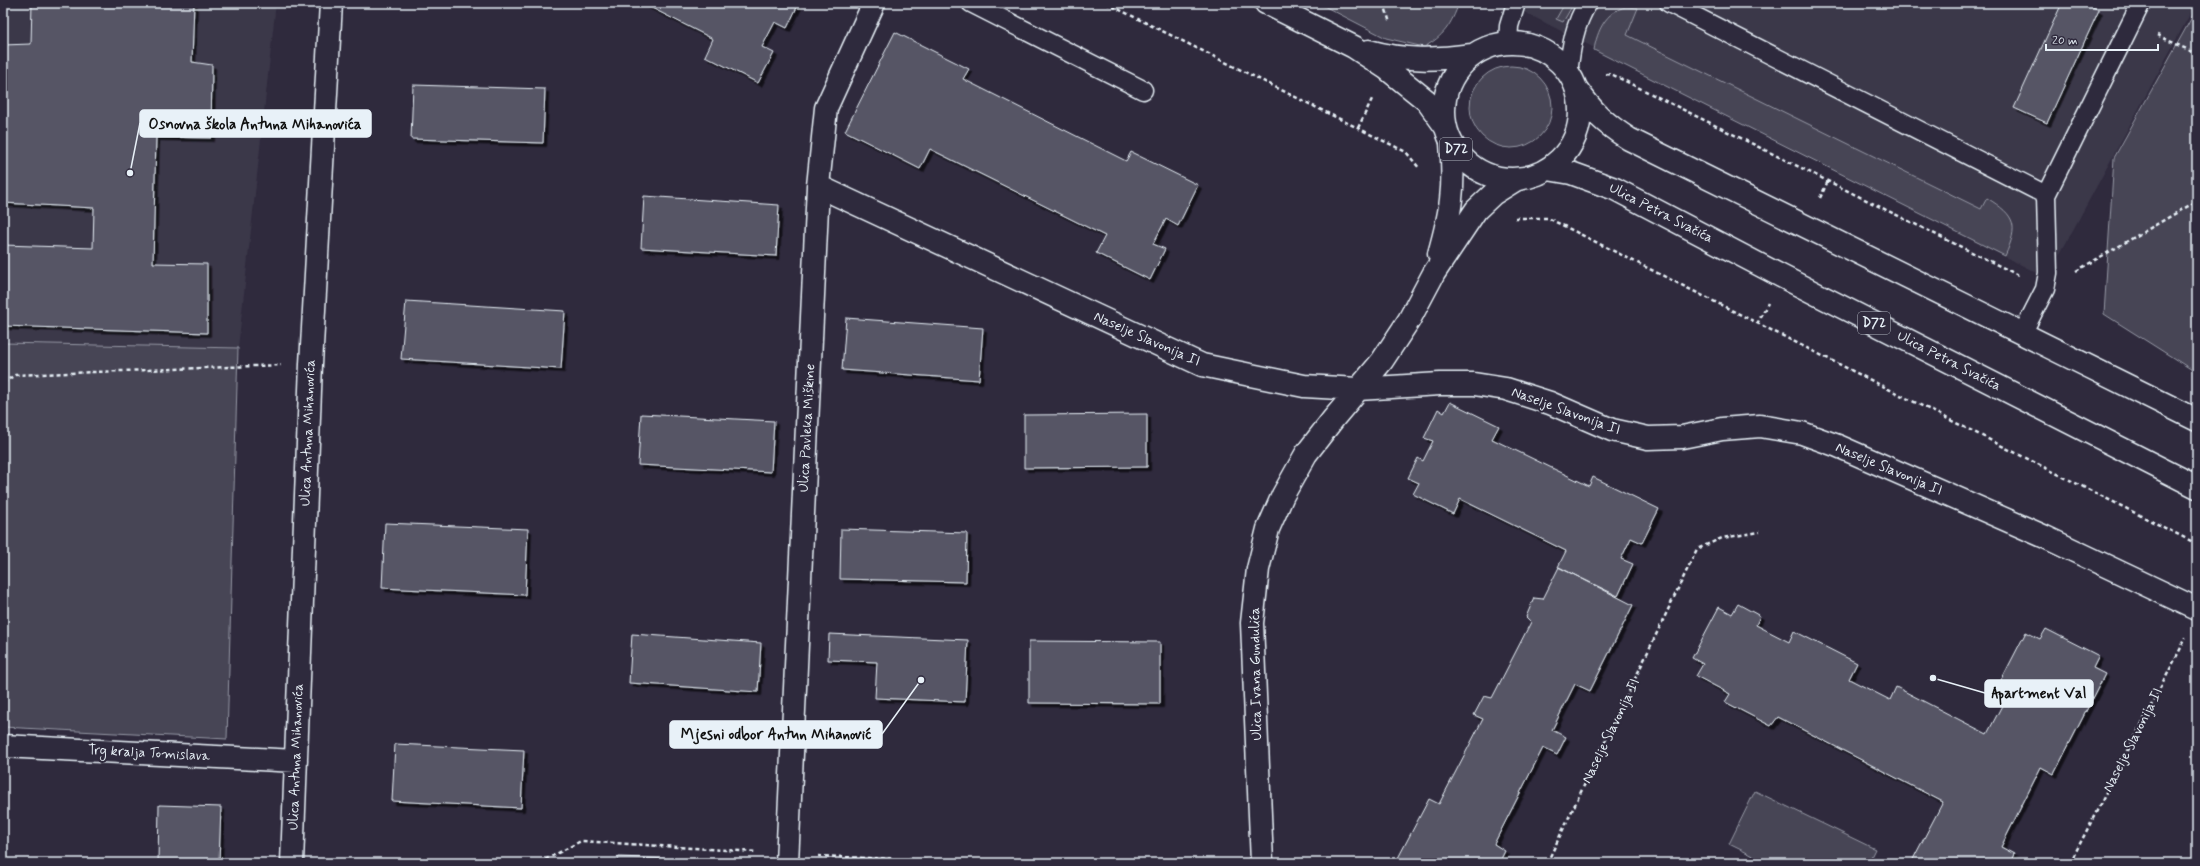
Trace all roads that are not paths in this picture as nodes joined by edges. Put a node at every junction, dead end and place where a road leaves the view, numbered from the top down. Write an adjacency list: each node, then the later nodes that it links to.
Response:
1 (331, 3): 26 (street, Ulica Antuna Mihanovića)
2 (874, 3): 17 (street, Ulica Pavleka Miškine)
3 (971, 3): 13 (lane)
4 (1266, 3): 10 (street, D72)
5 (1516, 3): 9 (lane)
6 (1588, 3): 12 (lane)
7 (1669, 3): 18 (lane)
8 (2141, 3): 18 (lane)
9 (1508, 43): 11 (street, D72); 12 (street, D72)
10 (1354, 47): 11 (street, D72); 14 (street, D72)
11 (1472, 55): 14 (street, D72)
12 (1572, 80): 15 (street, D72); 20 (street, D72)
13 (1144, 90)
14 (1448, 135): 16 (street, D72); 19 (street)
15 (1548, 169): 16 (street, D72); 23 (street, Ulica Petra Svačića / D72)
16 (1517, 179): 19 (street)
17 (818, 186): 21 (street, Naselje Slavonija II); 28 (street, Ulica Pavleka Miškine)
18 (2046, 195): 20 (lane)
19 (1434, 273): 21 (street, Ulica Ivana Gundulića)
20 (2022, 334): 22 (street, D72)
21 (1358, 389): 24 (street, Naselje Slavonija II); 29 (street, Ulica Ivana Gundulića)
22 (2197, 420)
23 (2197, 487)
24 (2197, 609)
25 (3, 746): 26 (street, Trg kralja Tomislava)
26 (296, 761): 27 (street, Ulica Antuna Mihanovića)
27 (292, 863)
28 (786, 863)
29 (1262, 863)

